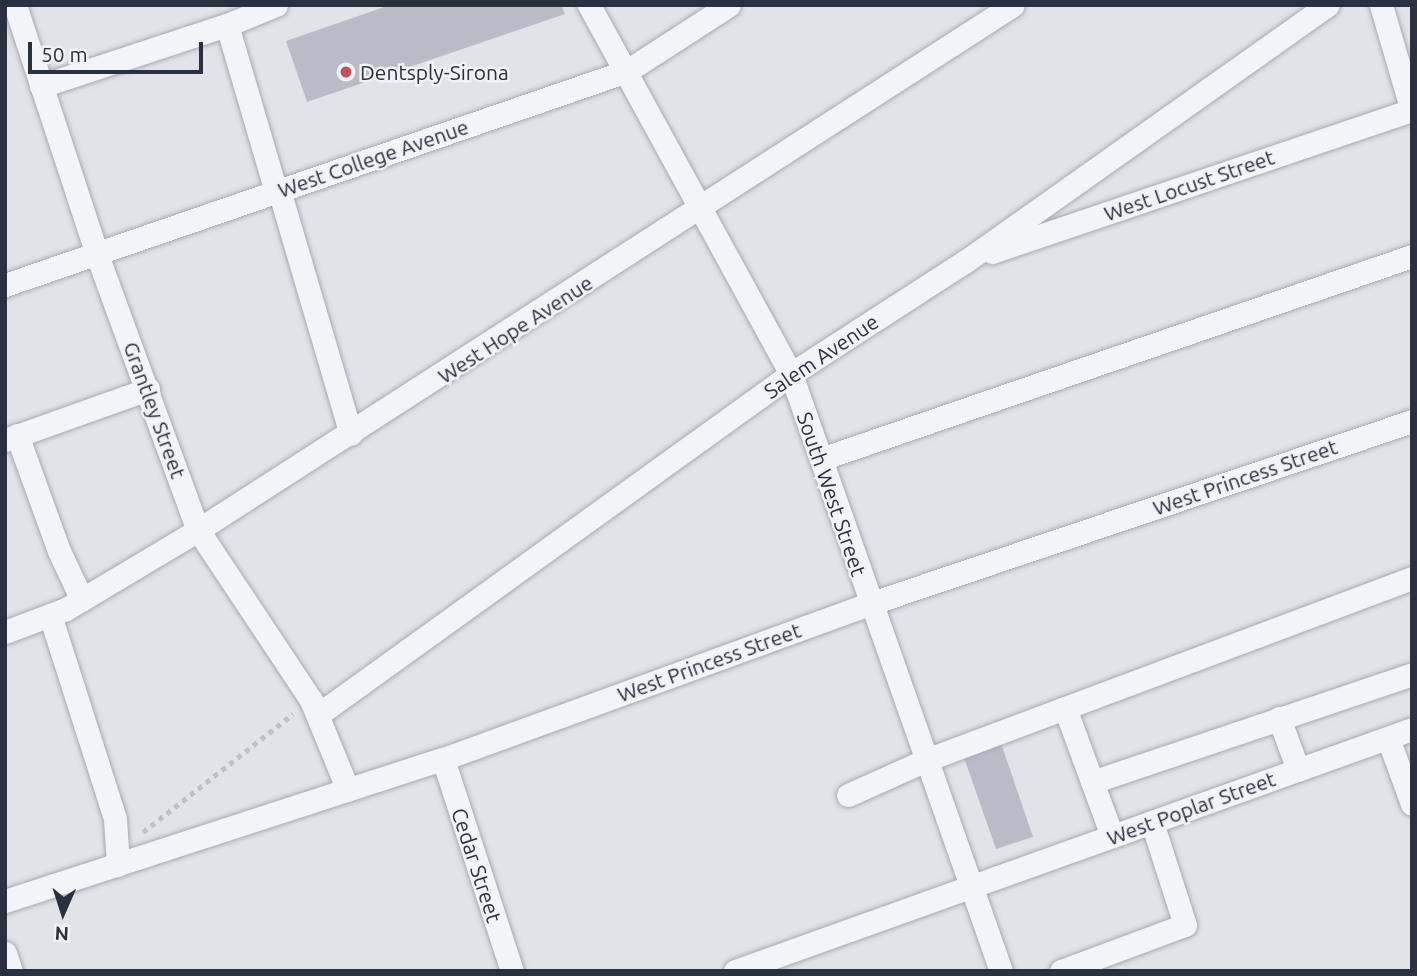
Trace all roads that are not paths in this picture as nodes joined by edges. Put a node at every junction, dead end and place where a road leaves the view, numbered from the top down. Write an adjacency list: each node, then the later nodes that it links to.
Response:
1 (15, 5): 10 (street, Grantley Street)
2 (276, 5): 8 (street)
3 (589, 5): 9 (street, South West Street)
4 (729, 5): 9 (street, West College Avenue)
5 (1013, 5): 13 (street, West Hope Avenue)
6 (1328, 5): 16 (street, Salem Avenue)
7 (1381, 5): 11 (street)
8 (227, 25): 10 (street); 12 (street)
9 (627, 71): 12 (street, West College Avenue); 13 (street, South West Street)
10 (41, 86): 14 (street, Grantley Street)
11 (1412, 110): 16 (street, West Locust Street)
12 (277, 191): 14 (street, West College Avenue); 21 (street)
13 (702, 209): 18 (street, South West Street); 21 (street, West Hope Avenue)
14 (96, 252): 17 (street, West College Avenue); 19 (street, Grantley Street)
15 (1412, 256): 23 (street)
16 (966, 261): 18 (street, Salem Avenue)
17 (5, 285)
18 (792, 374): 23 (street, South West Street); 31 (street, Salem Avenue)
19 (148, 389): 22 (street); 24 (street, Grantley Street)
20 (1412, 421): 27 (street, West Princess Street)
21 (351, 434): 24 (street, West Hope Avenue)
22 (11, 437): 26 (street)
23 (821, 459): 27 (street, South West Street)
24 (198, 530): 26 (street, West Hope Avenue); 31 (street, Grantley Street)
25 (1412, 578): 32 (street)
26 (82, 600): 28 (street, West Hope Avenue)
27 (869, 604): 36 (street, West Princess Street); 37 (street, South West Street)
28 (50, 615): 29 (street, West Hope Avenue); 45 (street)
29 (5, 632)
30 (1412, 674): 33 (street)
31 (315, 707): 40 (street, Grantley Street)
32 (1065, 708): 37 (street); 39 (street)
33 (1279, 718): 38 (street); 39 (street)
34 (1412, 729): 35 (street, West Poplar Street)
35 (1388, 738): 38 (street, West Poplar Street); 42 (street)
36 (443, 759): 40 (street, West Princess Street); 50 (street, Cedar Street)
37 (926, 761): 41 (street); 46 (street, South West Street)
38 (1298, 770): 43 (street, West Poplar Street)
39 (1092, 782): 44 (street)
40 (348, 790): 45 (street, West Princess Street)
41 (848, 795)
42 (1412, 804)
43 (1152, 821): 44 (street, West Poplar Street); 53 (street)
44 (1112, 836): 46 (street, West Poplar Street)
45 (118, 858): 47 (street, West Princess Street)
46 (970, 888): 51 (street, West Poplar Street); 52 (street, South West Street)
47 (5, 901)
48 (5, 953): 49 (street)
49 (11, 971)
50 (512, 971)
51 (735, 971)
52 (1001, 971)
53 (1061, 971)

